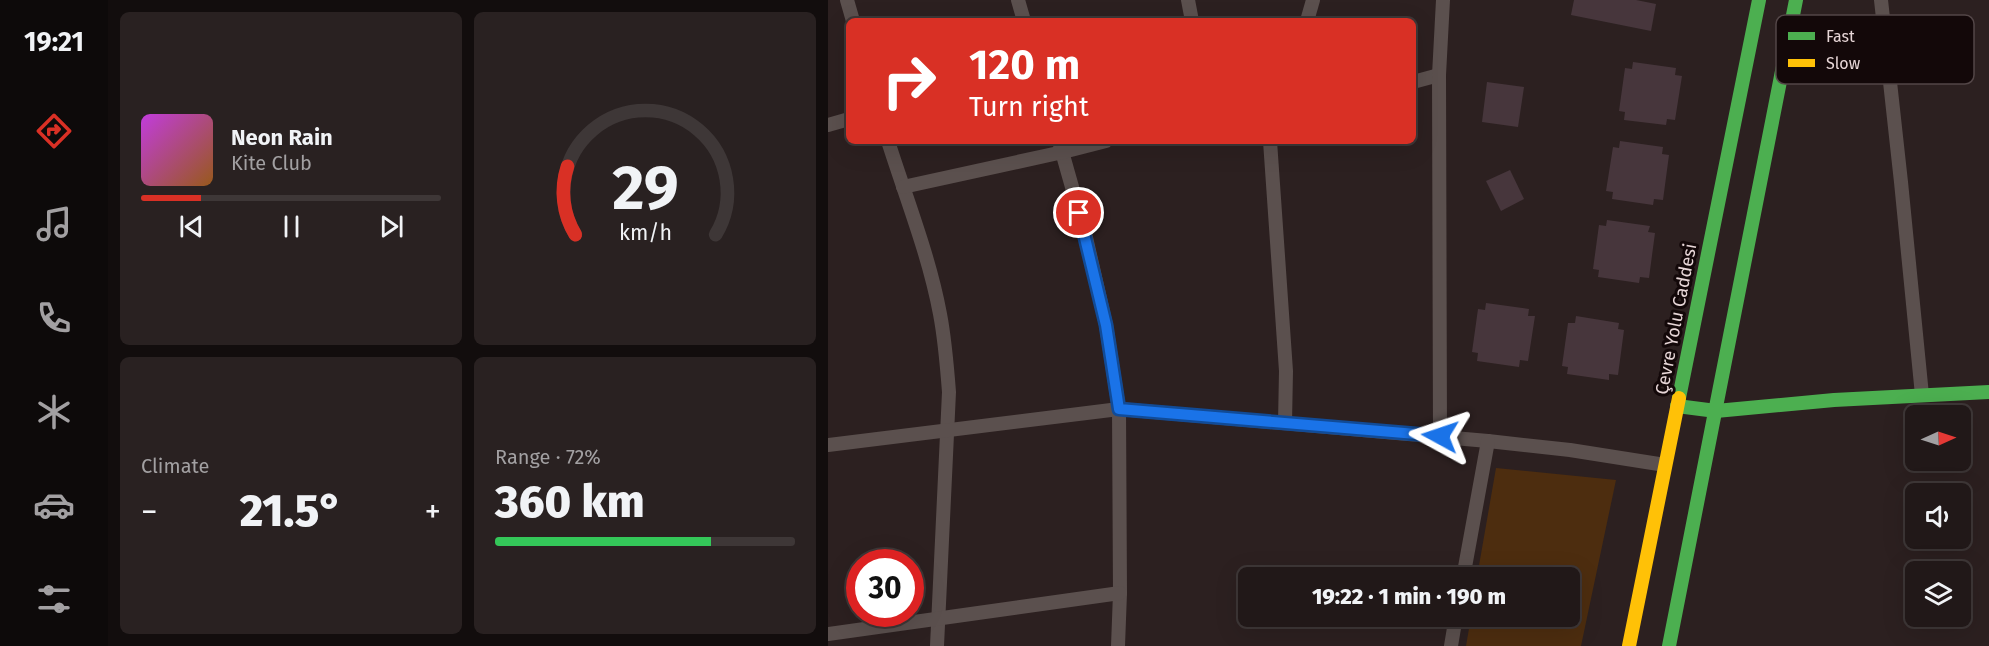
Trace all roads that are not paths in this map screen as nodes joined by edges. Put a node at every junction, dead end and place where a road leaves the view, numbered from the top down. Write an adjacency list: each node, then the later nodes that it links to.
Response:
1 (847, 0): 11 (street)
2 (1018, 0): 12 (street)
3 (1188, 0): 13 (street)
4 (1313, 0): 14 (street)
5 (1443, 0): 15 (street)
6 (1759, 0): 28 (main road, Çevre Yolu Caddesi)
7 (1796, 0): 9 (main road)
8 (1881, 0): 10 (street)
9 (1793, 15)
10 (1883, 15)
11 (852, 18)
12 (1023, 18)
13 (1191, 18)
14 (1308, 18)
15 (1439, 75): 16 (street); 33 (street)
16 (1416, 81)
17 (1780, 84): 30 (main road)
18 (1890, 84): 27 (street)
19 (846, 120): 20 (street)
20 (828, 125)
21 (889, 144): 25 (street)
22 (1084, 144): 24 (street)
23 (1270, 144): 31 (street)
24 (1061, 147): 25 (street); 29 (street)
25 (903, 187): 32 (street)
26 (1989, 392): 27 (main road)
27 (1922, 395): 30 (main road)
28 (1677, 405): 30 (main road); 36 (main road, Çevre Yolu Caddesi)
29 (1119, 409): 31 (street); 32 (street); 38 (street)
30 (1716, 411): 46 (main road)
31 (1285, 423): 33 (street)
32 (947, 430): 35 (street); 39 (street)
33 (1440, 436): 34 (street)
34 (1488, 441): 36 (street); 37 (street)
35 (828, 445)
36 (1665, 465): 45 (main road, Çevre Yolu Caddesi)
37 (1465, 567)
38 (1120, 593): 39 (street); 43 (street)
39 (938, 620): 41 (street); 42 (street)
40 (1454, 627): 44 (street)
41 (828, 634)
42 (937, 646)
43 (1118, 646)
44 (1451, 646)
45 (1629, 646)
46 (1669, 646)

